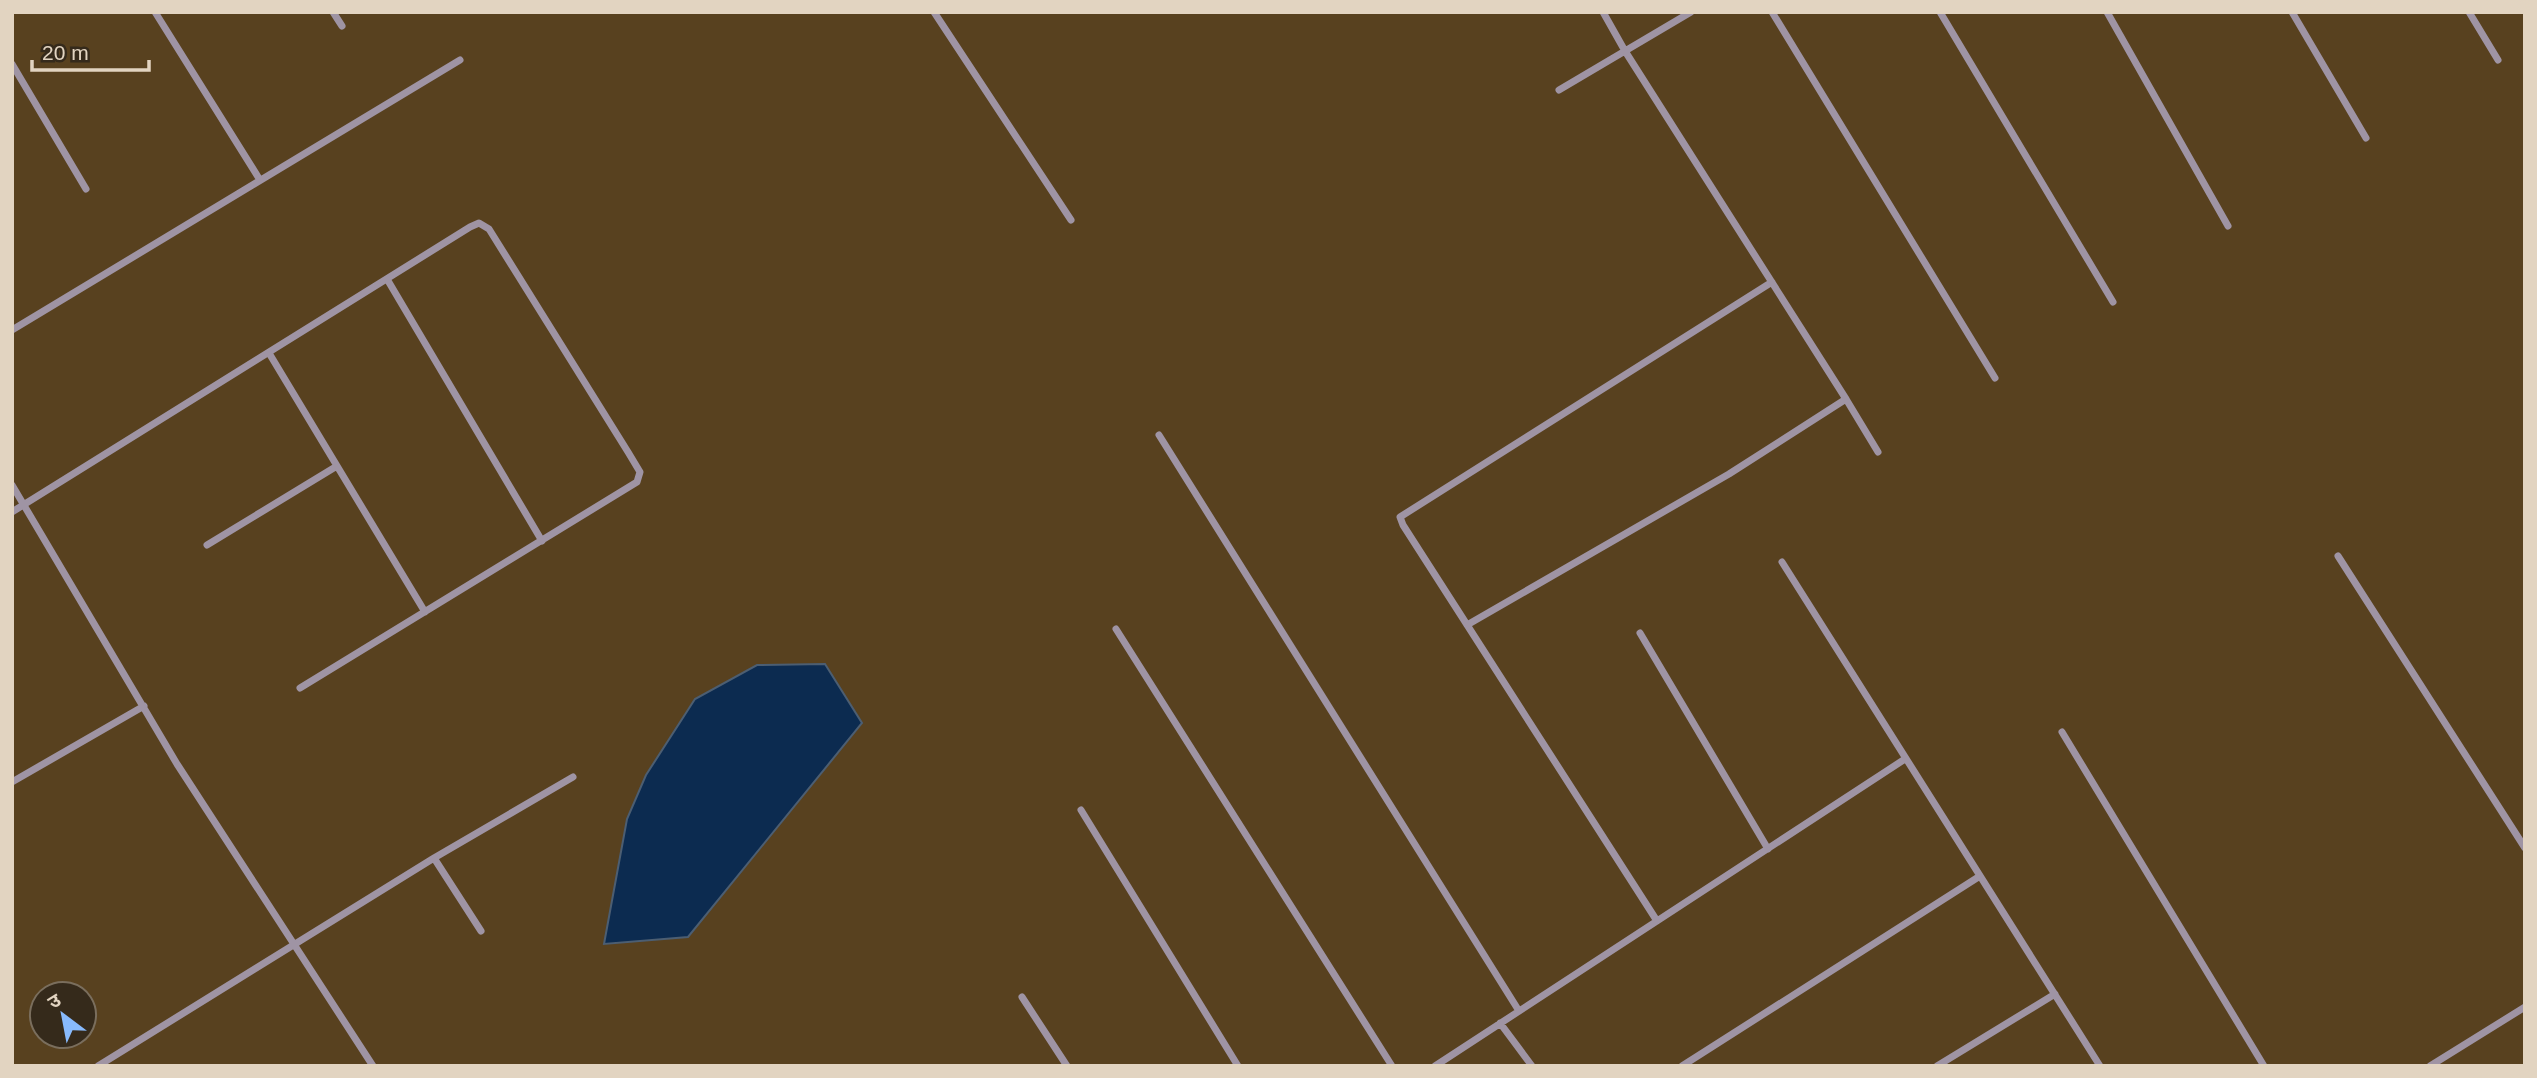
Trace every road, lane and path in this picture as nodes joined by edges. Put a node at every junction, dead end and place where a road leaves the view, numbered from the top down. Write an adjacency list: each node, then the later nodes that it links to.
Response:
1 (155, 12): 18 (street)
2 (333, 12): 11 (street)
3 (934, 12): 20 (street)
4 (1603, 12): 12 (street)
5 (1691, 12): 12 (street)
6 (1772, 12): 27 (street)
7 (1940, 12): 24 (street)
8 (2107, 12): 21 (street)
9 (2292, 12): 17 (street)
10 (2469, 12): 14 (street)
11 (342, 26)
12 (1625, 51): 16 (street); 23 (street)
13 (460, 60): 18 (street)
14 (2498, 60)
15 (12, 64): 19 (street)
16 (1559, 90)
17 (2366, 138)
18 (260, 180): 25 (street)
19 (86, 189)
20 (1071, 220)
21 (2228, 226)
22 (387, 279): 26 (street); 35 (street); 35 (street)
23 (1772, 282): 28 (street); 40 (street)
24 (2113, 302)
25 (12, 330)
26 (269, 353): 31 (street); 33 (street)
27 (1995, 378)
28 (1846, 399): 30 (street); 40 (street)
29 (1159, 435): 60 (street)
30 (1878, 452)
31 (337, 466): 36 (street); 39 (street)
32 (12, 485): 33 (street)
33 (24, 506): 34 (street); 44 (street)
34 (12, 512)
35 (542, 541): 39 (street)
36 (207, 545)
37 (2337, 556): 50 (street)
38 (1782, 562): 46 (street)
39 (425, 612): 43 (street)
40 (1467, 625): 54 (street)
41 (1116, 629): 66 (street)
42 (1640, 634): 51 (street)
43 (300, 688)
44 (144, 706): 48 (street); 56 (street)
45 (2062, 732): 72 (street)
46 (1905, 759): 51 (street); 53 (street)
47 (573, 777): 52 (street)
48 (12, 782)
49 (1080, 810): 65 (street)
50 (2525, 848)
51 (1768, 849): 54 (street)
52 (434, 858): 55 (street); 56 (street)
53 (1980, 876): 57 (street); 69 (street)
54 (1657, 921): 60 (street)
55 (481, 931)
56 (294, 945): 62 (street); 63 (street)
57 (2055, 994): 70 (street); 71 (street)
58 (1021, 997): 64 (street)
59 (2525, 1007): 73 (street)
60 (1519, 1011): 61 (street)
61 (1500, 1023): 67 (street); 68 (street)
62 (98, 1066)
63 (373, 1066)
64 (1066, 1066)
65 (1238, 1066)
66 (1392, 1066)
67 (1435, 1066)
68 (1531, 1066)
69 (1682, 1066)
70 (1937, 1066)
71 (2099, 1066)
72 (2264, 1066)
73 (2430, 1066)

